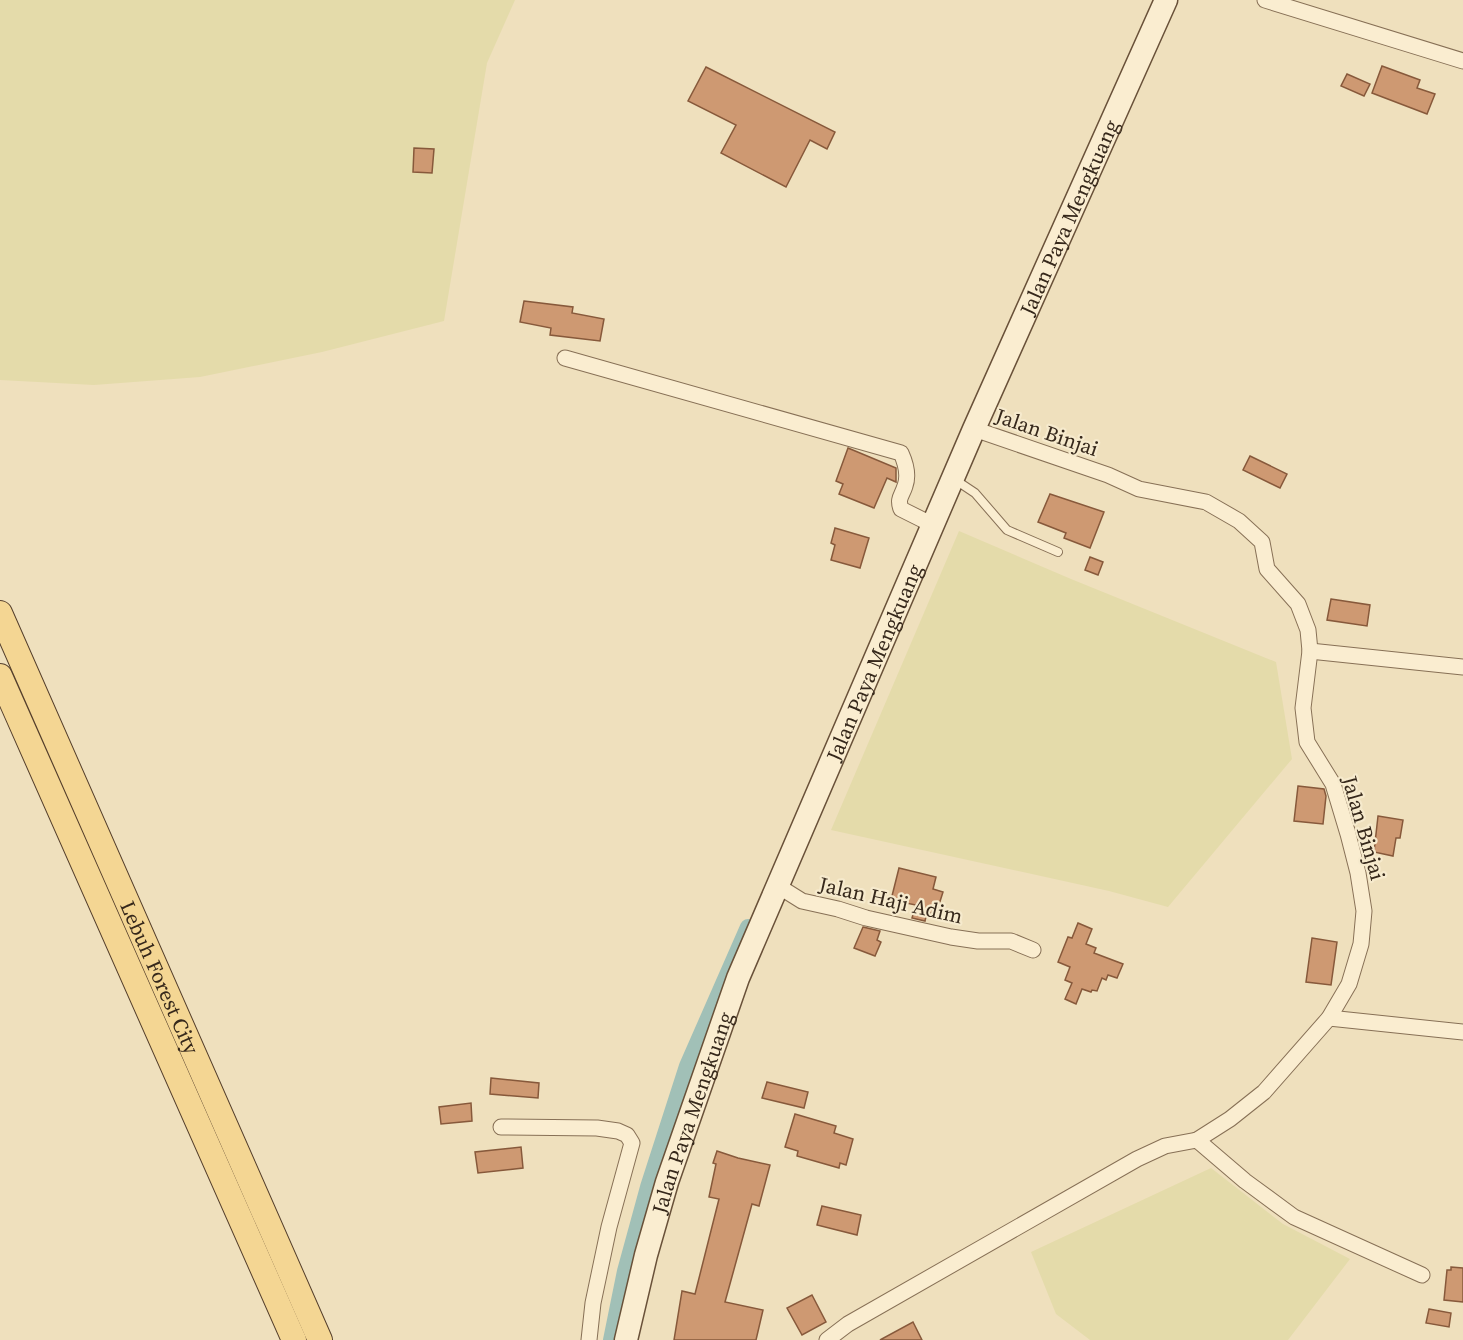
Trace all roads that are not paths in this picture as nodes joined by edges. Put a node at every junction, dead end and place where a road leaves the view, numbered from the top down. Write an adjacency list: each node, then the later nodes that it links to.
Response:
1 (1166, 0): 5 (street, Jalan Paya Mengkuang)
2 (1265, 0): 3 (street)
3 (1463, 61)
4 (565, 358): 7 (street)
5 (974, 429): 6 (street, Jalan Paya Mengkuang); 10 (street, Jalan Binjai)
6 (953, 478): 7 (street, Jalan Paya Mengkuang); 8 (lane)
7 (933, 525): 13 (street, Jalan Paya Mengkuang)
8 (1058, 552)
9 (0, 613): 21 (main road, Lebuh Forest City)
10 (1310, 651): 11 (street); 15 (street, Jalan Binjai)
11 (1463, 667)
12 (0, 676): 20 (main road, Lebuh Forest City)
13 (778, 886): 14 (street, Jalan Haji Adim); 23 (street, Jalan Paya Mengkuang)
14 (1032, 950)
15 (1329, 1018): 16 (street); 18 (street, Jalan Binjai)
16 (1463, 1032)
17 (501, 1127): 22 (street)
18 (1197, 1140): 19 (street); 24 (street)
19 (1422, 1275)
20 (294, 1340)
21 (320, 1340)
22 (589, 1340)
23 (626, 1340)
24 (827, 1340)

